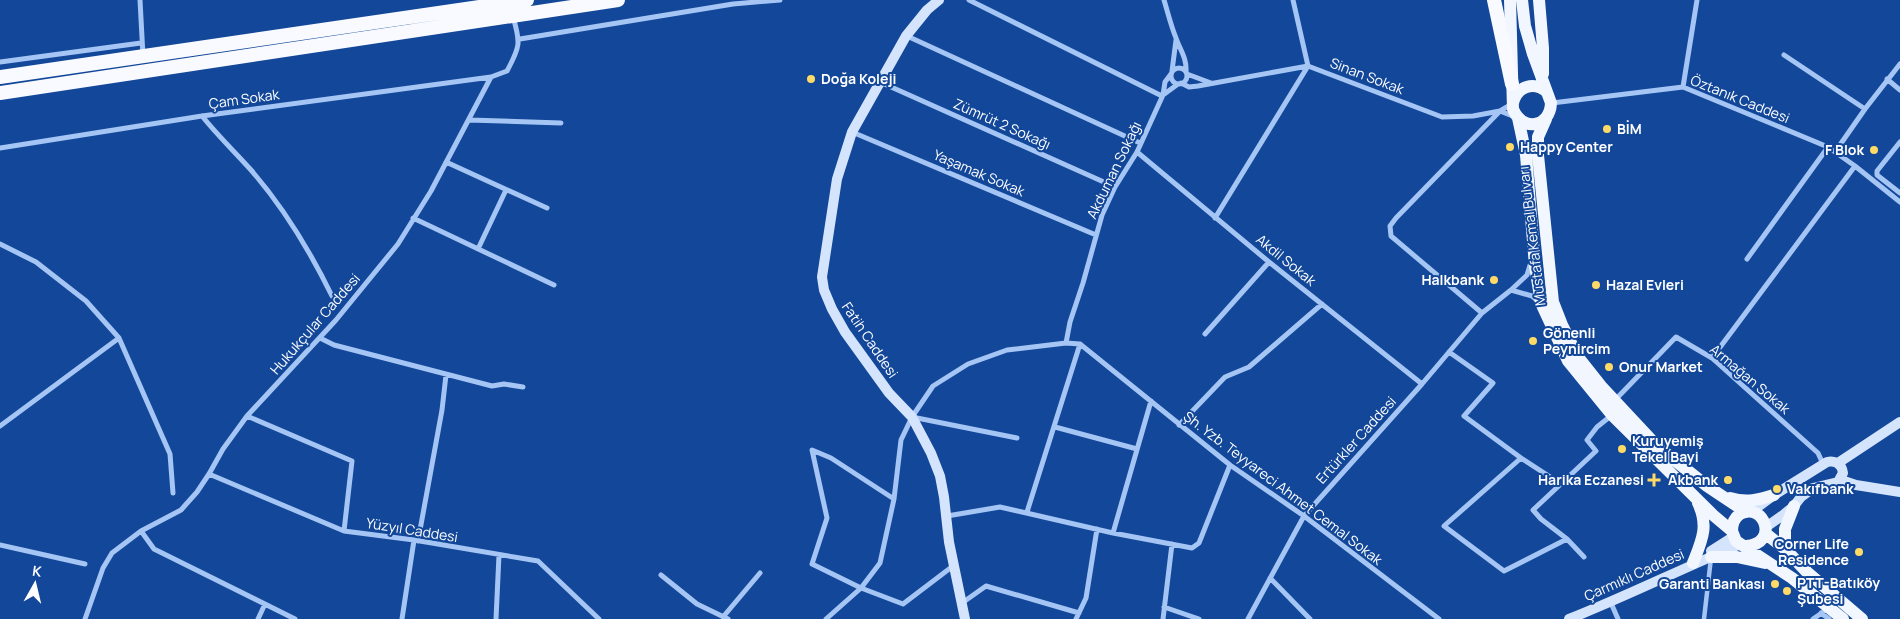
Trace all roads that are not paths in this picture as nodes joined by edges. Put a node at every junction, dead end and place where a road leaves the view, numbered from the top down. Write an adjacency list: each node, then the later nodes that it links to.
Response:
1 (140, 0): 19 (street)
2 (527, 0): 19 (highway)
3 (618, 0): 15 (highway)
4 (780, 0): 14 (street)
5 (939, 0): 16 (main road, Fatih Caddesi)
6 (969, 0): 37 (street)
7 (1164, 0): 18 (street)
8 (1293, 0): 23 (street)
9 (1494, 0): 32 (highway)
10 (1510, 0): 32 (main road)
11 (1522, 0): 35 (main road)
12 (1539, 0): 35 (main road)
13 (1696, 0): 33 (street)
14 (733, 2): 17 (street)
15 (512, 17): 17 (street); 36 (highway)
16 (906, 36): 29 (main road, Fatih Caddesi); 47 (street)
17 (520, 39): 27 (street, Hukukçular Caddesi)
18 (1176, 39): 24 (street, Akduman Sokağı); 25 (street)
19 (142, 50): 21 (street); 26 (highway)
20 (1784, 55): 39 (street)
21 (0, 62)
22 (1900, 64): 28 (street)
23 (1308, 66): 30 (street, Sinan Sokak); 40 (street, Sinan Sokak); 61 (street)
24 (1171, 73): 25 (street); 31 (street); 37 (street, Akduman Sokağı)
25 (1186, 73): 30 (street, Sinan Sokak); 31 (street)
26 (0, 77)
27 (491, 77): 41 (street, Çam Sokak); 44 (street, Hukukçular Caddesi)
28 (1888, 79): 34 (street); 39 (street)
29 (880, 82): 46 (main road, Fatih Caddesi); 55 (street, Zümrüt 2 Sokağı)
30 (1212, 83): 31 (street, Sinan Sokak)
31 (1180, 84): 37 (street, Akduman Sokağı)
32 (1512, 84): 38 (main road)
33 (1683, 86): 35 (street, Öztanık Caddesi); 49 (street, Öztanık Caddesi)
34 (1900, 90)
35 (1547, 92): 38 (main road); 43 (main road)
36 (0, 93)
37 (1162, 96): 47 (street, Akduman Sokağı)
38 (1513, 104): 40 (street, Sinan Sokak); 42 (main road)
39 (1865, 109): 52 (street)
40 (1500, 111): 42 (street); 73 (street)
41 (202, 116): 50 (street, Çam Sokak); 70 (street)
42 (1518, 118): 43 (main road); 65 (main road, Mustafa Kemal Bulvarı)
43 (1546, 119): 84 (main road, Mustafa Kemal Bulvarı)
44 (469, 120): 45 (street); 53 (street, Hukukçular Caddesi)
45 (561, 123)
46 (852, 132): 62 (street, Yaşamak Sokak); 88 (main road, Fatih Caddesi)
47 (1140, 143): 51 (street, Akduman Sokağı)
48 (1899, 145): 57 (street)
49 (1828, 147): 52 (street, Öztanık Caddesi); 66 (street)
50 (0, 148)
51 (1137, 152): 55 (street, Akduman Sokağı); 61 (street, Akdil Sokak)
52 (1835, 152): 54 (street, Öztanık Caddesi)
53 (446, 162): 56 (street); 60 (street, Hukukçular Caddesi)
54 (1855, 166): 58 (street, Öztanık Caddesi); 80 (street)
55 (1115, 187): 62 (street, Akduman Sokağı)
56 (506, 190): 59 (street); 64 (street)
57 (1900, 194)
58 (1900, 202)
59 (547, 208)
60 (413, 218): 64 (street); 76 (street, Hukukçular Caddesi)
61 (1215, 218): 67 (street, Akdil Sokak)
62 (1096, 234): 77 (street, Akduman Sokağı)
63 (0, 244): 75 (street)
64 (478, 249): 68 (street)
65 (1534, 252): 69 (street, Ertürkler Caddesi); 71 (main road, Mustafa Kemal Bulvarı)
66 (1746, 259)
67 (1269, 262): 72 (street, Akdil Sokak); 74 (street)
68 (554, 285)
69 (1511, 290): 71 (street); 73 (street, Ertürkler Caddesi)
70 (332, 296)
71 (1541, 303): 86 (main road, Mustafa Kemal Bulvarı)
72 (1322, 304): 82 (street, Akdil Sokak); 90 (street)
73 (1482, 313): 79 (street, Ertürkler Caddesi)
74 (1205, 334)
75 (119, 338): 91 (street); 105 (street)
76 (320, 338): 81 (street); 87 (street, Hukukçular Caddesi)
77 (1066, 343): 78 (street); 88 (street)
78 (1080, 344): 85 (street, Şh. Yzb. Teyyareci Ahmet Cemal Sokak); 92 (street)
79 (1449, 352): 82 (street, Ertürkler Caddesi); 95 (street)
80 (1712, 358): 84 (street, Armağan Sokak); 98 (street, Armağan Sokak)
81 (446, 375): 83 (street); 120 (street)
82 (1422, 384): 113 (street, Ertürkler Caddesi)
83 (523, 387)
84 (1615, 400): 103 (main road, Mustafa Kemal Bulvarı)
85 (1151, 401): 90 (street, Şh. Yzb. Teyyareci Ahmet Cemal Sokak); 94 (street)
86 (1612, 415): 101 (street); 107 (main road, Mustafa Kemal Bulvarı)
87 (247, 416): 99 (street, Hukukçular Caddesi); 117 (street)
88 (912, 417): 93 (street); 108 (street); 112 (main road, Fatih Caddesi)
89 (1900, 422): 96 (main road)
90 (1180, 425): 97 (street, Şh. Yzb. Teyyareci Ahmet Cemal Sokak)
91 (0, 426)
92 (1055, 427): 94 (street); 110 (street)
93 (1017, 438)
94 (1138, 449): 118 (street)
95 (1522, 458): 101 (street); 119 (street)
96 (1838, 463): 98 (main road); 100 (main road)
97 (1230, 465): 113 (street, Şh. Yzb. Teyyareci Ahmet Cemal Sokak); 122 (street)
98 (1822, 466): 102 (main road); 106 (main road)
99 (209, 474): 116 (street, Hukukçular Caddesi); 117 (street, Yüzyıl Caddesi)
100 (1841, 480): 102 (main road); 104 (main road)
101 (1561, 484): 119 (street)
102 (1829, 485): 109 (main road)
103 (1712, 490): 106 (main road); 111 (main road, Mustafa Kemal Bulvarı)
104 (1900, 492)
105 (173, 493)
106 (1774, 495): 111 (main road)
107 (1694, 496): 121 (main road, Mustafa Kemal Bulvarı); 128 (main road)
108 (894, 499): 135 (street); 135 (street)
109 (1794, 506): 115 (main road); 124 (main road)
110 (1027, 512): 112 (street); 114 (street)
111 (1748, 512): 115 (main road); 121 (main road)
112 (946, 516): 131 (main road, Fatih Caddesi)
113 (1304, 516): 134 (street, Ertürkler Caddesi); 155 (street, Şh. Yzb. Teyyareci Ahmet Cemal Sokak)
114 (1097, 529): 118 (street); 141 (street)
115 (1766, 530): 121 (main road); 124 (main road)
116 (140, 531): 138 (street); 143 (street, Hukukçular Caddesi)
117 (344, 531): 120 (street, Yüzyıl Caddesi)
118 (1113, 533): 122 (street)
119 (1565, 537): 127 (street)
120 (416, 540): 125 (street, Yüzyıl Caddesi); 146 (street)
121 (1738, 540): 126 (main road, Çarmıklı Caddesi); 128 (main road); 130 (main road, Mustafa Kemal Bulvarı)
122 (1172, 544): 139 (street)
123 (0, 545): 129 (street)
124 (1785, 549): 161 (main road)
125 (499, 556): 147 (street); 148 (street, Yüzyıl Caddesi)
126 (1711, 556): 128 (main road, Çarmıklı Caddesi); 130 (main road); 158 (street)
127 (1584, 557)
128 (1693, 563): 137 (main road, Çarmıklı Caddesi)
129 (85, 564)
130 (1772, 564): 140 (main road, Mustafa Kemal Bulvarı)
131 (954, 566): 135 (street); 136 (main road, Fatih Caddesi)
132 (760, 573): 142 (street)
133 (661, 575): 142 (street)
134 (1270, 578): 153 (street, Ertürkler Caddesi); 154 (street)
135 (861, 588): 149 (street)
136 (962, 603): 141 (street); 150 (main road, Fatih Caddesi)
137 (1611, 603): 156 (main road, Çarmıklı Caddesi); 157 (street)
138 (265, 604): 144 (street); 145 (street)
139 (1164, 607): 151 (street); 152 (street)
140 (1826, 613): 159 (street); 160 (main road, Mustafa Kemal Bulvarı)
141 (1077, 616)
142 (726, 618)
143 (85, 619)
144 (258, 619)
145 (295, 619)
146 (402, 619)
147 (496, 619)
148 (599, 619)
149 (826, 619)
150 (965, 619)
151 (1163, 619)
152 (1199, 619)
153 (1248, 619)
154 (1310, 619)
155 (1439, 619)
156 (1569, 619)
157 (1618, 619)
158 (1704, 619)
159 (1813, 619)
160 (1843, 619)
161 (1862, 619)

